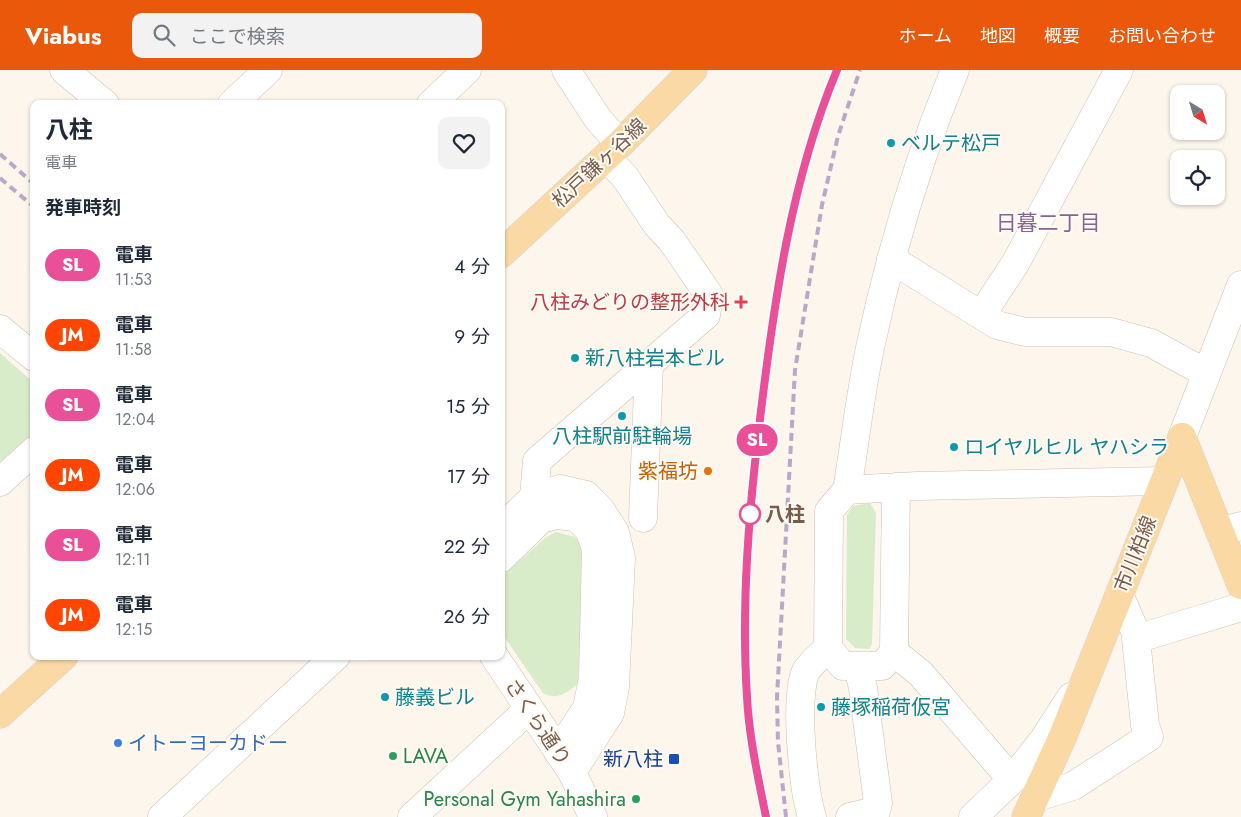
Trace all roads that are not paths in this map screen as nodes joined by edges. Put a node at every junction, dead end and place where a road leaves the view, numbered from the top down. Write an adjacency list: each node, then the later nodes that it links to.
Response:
1 (64, 70): 8 (street)
2 (268, 70): 9 (street)
3 (467, 70): 10 (street)
4 (566, 70): 11 (street)
5 (693, 70): 11 (main road, 松戸鎌ヶ谷線)
6 (955, 70): 13 (street)
7 (1119, 70): 15 (street)
8 (100, 100)
9 (236, 100)
10 (435, 100)
11 (613, 151): 12 (main road, 松戸鎌ヶ谷線); 18 (street)
12 (505, 250)
13 (891, 259): 15 (street); 25 (street)
14 (1241, 285): 19 (street)
15 (982, 314): 19 (street)
16 (0, 329): 17 (street)
17 (30, 354)
18 (649, 364): 26 (street); 27 (street)
19 (1206, 373): 20 (street)
20 (1182, 437): 22 (main road, 市川柏線); 29 (main road)
21 (30, 455): 23 (street)
22 (1164, 481): 24 (street); 32 (main road, 市川柏線)
23 (0, 482)
24 (896, 486): 25 (street); 36 (street)
25 (847, 490): 35 (street)
26 (534, 497): 28 (street); 44 (street)
27 (643, 518)
28 (505, 525)
29 (1231, 529): 31 (main road)
30 (505, 554): 44 (street)
31 (1241, 585)
32 (1120, 594): 34 (street); 41 (main road, 市川柏線)
33 (1241, 608): 34 (street)
34 (1138, 638): 46 (street)
35 (828, 648): 40 (street); 50 (street)
36 (894, 652): 40 (street); 45 (street)
37 (60, 660): 43 (main road)
38 (332, 660): 48 (street)
39 (497, 660): 42 (street, さくら通り)
40 (858, 667): 51 (street)
41 (1089, 670): 45 (street); 46 (main road, 市川柏線)
42 (529, 709): 44 (street, さくら通り); 47 (street)
43 (0, 714)
44 (565, 762): 49 (street, さくら通り)
45 (1012, 780): 52 (street)
46 (1031, 807)
47 (420, 814)
48 (162, 817)
49 (593, 817)
50 (812, 817)
51 (850, 817)
52 (973, 817)

